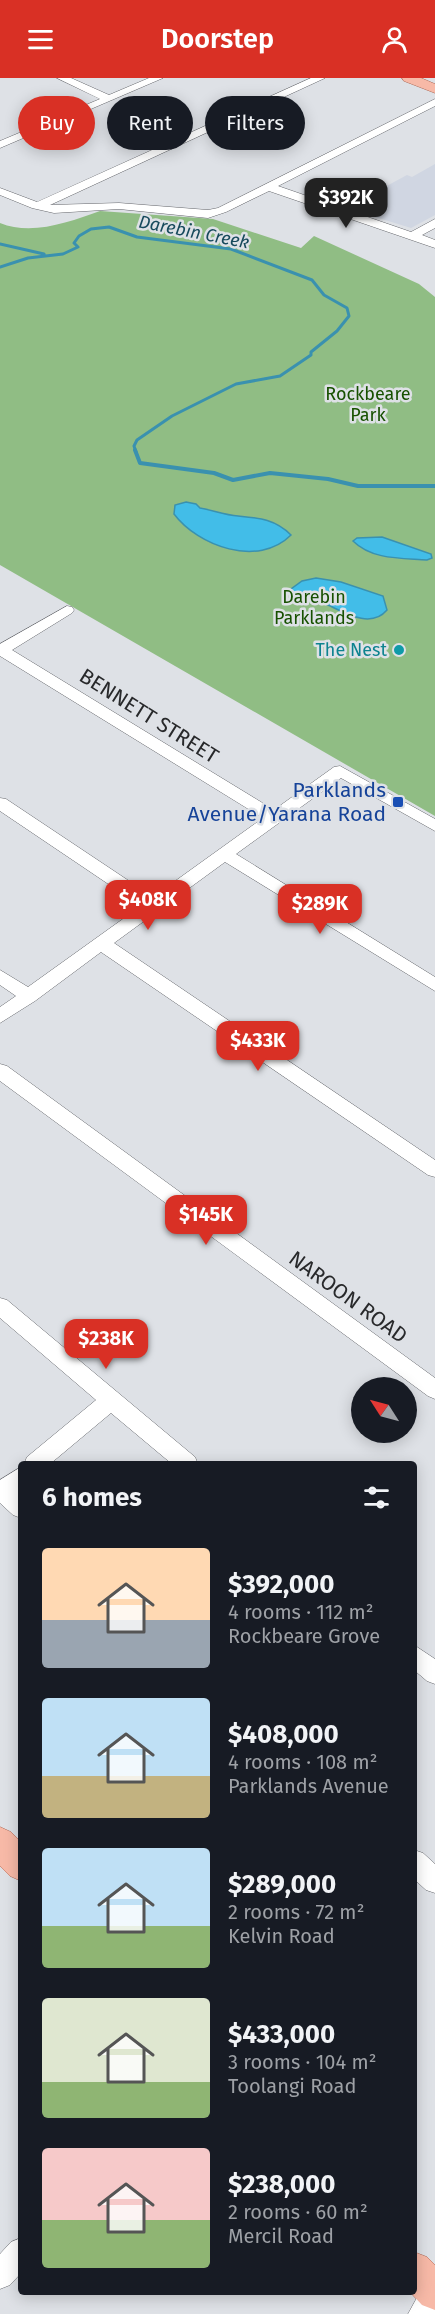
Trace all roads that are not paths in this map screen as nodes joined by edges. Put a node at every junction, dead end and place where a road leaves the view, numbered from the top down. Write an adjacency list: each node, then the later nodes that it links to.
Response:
1 (62, 78): 7 (street)
2 (158, 78): 6 (street)
3 (320, 78): 13 (street)
4 (409, 78): 5 (main road)
5 (435, 89)
6 (113, 96)
7 (107, 98)
8 (107, 98): 10 (street)
9 (435, 102): 11 (street)
10 (0, 145)
11 (267, 186): 13 (street); 15 (street)
12 (0, 191): 13 (street)
13 (36, 206)
14 (435, 223): 15 (street)
15 (412, 236): 16 (street)
16 (435, 244)
17 (68, 610): 18 (street)
18 (1, 650): 20 (street, BENNETT STREET)
19 (0, 803): 23 (street)
20 (275, 818): 21 (street); 22 (street)
21 (435, 826)
22 (225, 855): 23 (street); 26 (street)
23 (153, 906): 24 (street)
24 (101, 943): 27 (street); 30 (street)
25 (0, 976): 27 (street)
26 (435, 985)
27 (29, 996): 28 (street)
28 (0, 1016)
29 (0, 1071): 32 (street, NAROON ROAD)
30 (435, 1170)
31 (0, 1306): 33 (street)
32 (435, 1390)
33 (111, 1400): 34 (street); 35 (street)
34 (39, 1461)
35 (183, 1461)
36 (18, 1478): 37 (street)
37 (1, 1490): 38 (street)
38 (18, 1505)
39 (417, 1659): 40 (street)
40 (435, 1674)
41 (0, 1843): 42 (main road)
42 (18, 1862)
43 (417, 1865): 44 (street)
44 (435, 1881)
45 (18, 2255): 47 (street)
46 (417, 2273): 48 (main road)
47 (0, 2275)
48 (435, 2292): 49 (street)
49 (422, 2314)

